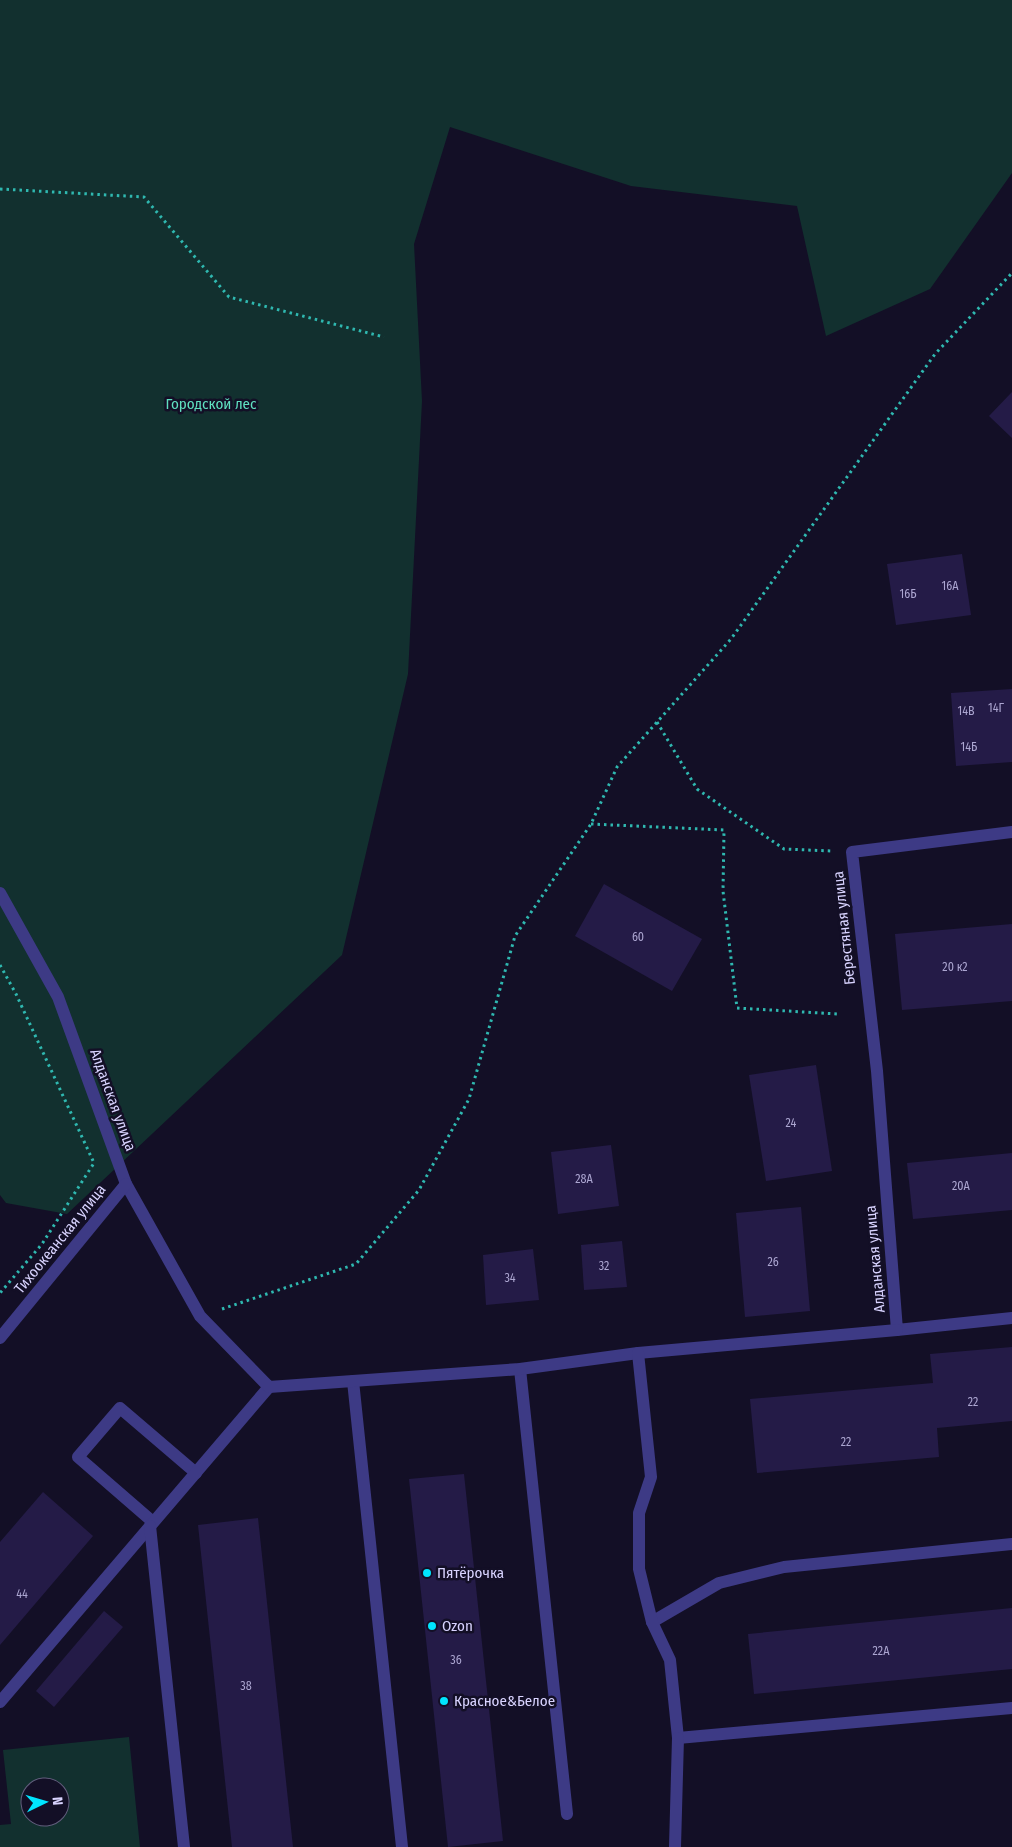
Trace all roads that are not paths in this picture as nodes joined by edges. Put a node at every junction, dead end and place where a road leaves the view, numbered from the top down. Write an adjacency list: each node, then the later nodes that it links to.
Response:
1 (1012, 832): 3 (street, Берестяная улица)
2 (0, 893): 4 (street, Алданская улица)
3 (877, 1071): 6 (street, Алданская улица)
4 (126, 1184): 7 (street, Тихоокеанская улица); 11 (street, Алданская улица)
5 (1012, 1318): 6 (street, Алданская улица)
6 (897, 1330): 8 (street)
7 (0, 1338)
8 (638, 1353): 9 (street); 15 (street)
9 (520, 1369): 10 (street); 19 (street)
10 (353, 1381): 11 (street); 21 (street)
11 (269, 1387): 12 (street)
12 (196, 1473): 13 (street); 13 (street)
13 (152, 1524): 16 (street); 20 (street)
14 (1012, 1544): 15 (street)
15 (652, 1622): 18 (street)
16 (0, 1702)
17 (1012, 1708): 18 (street)
18 (678, 1738): 22 (street)
19 (568, 1814)
20 (184, 1847)
21 (402, 1847)
22 (674, 1847)

